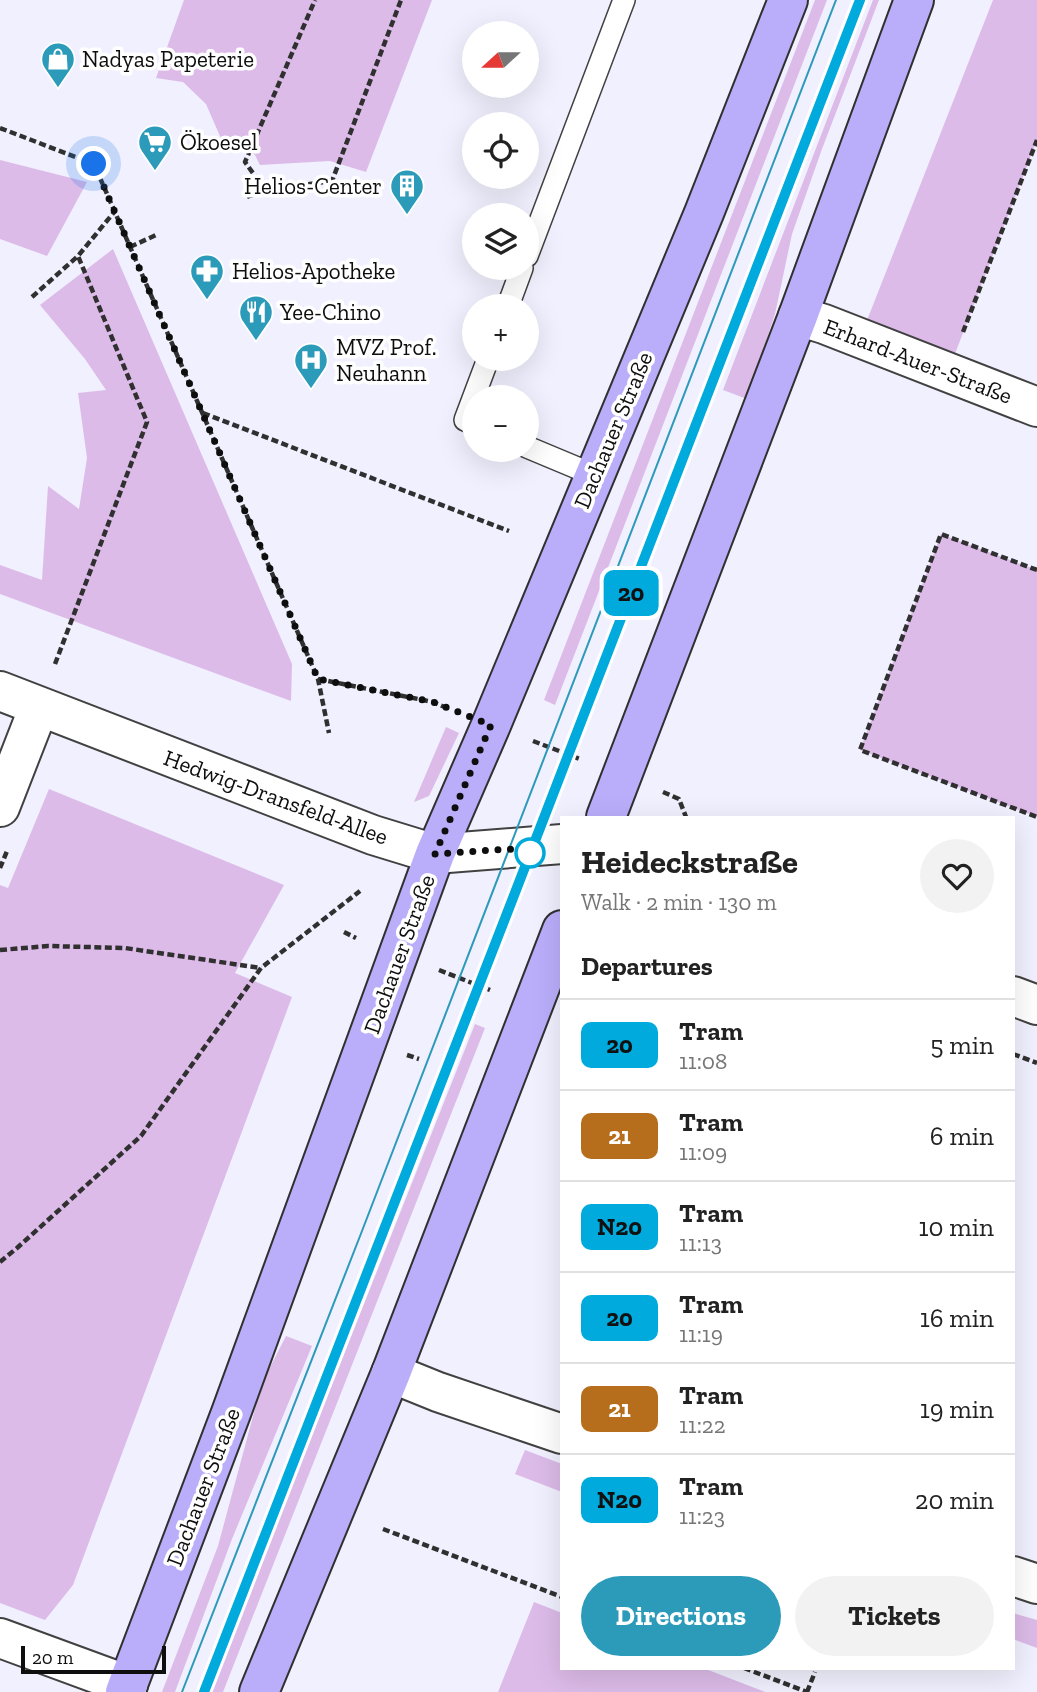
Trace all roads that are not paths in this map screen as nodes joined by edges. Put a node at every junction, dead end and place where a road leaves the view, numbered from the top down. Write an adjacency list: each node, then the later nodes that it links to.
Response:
1 (624, 0): 4 (lane)
2 (788, 0): 8 (main road, Dachauer Straße)
3 (914, 0): 5 (main road)
4 (539, 224)
5 (798, 316): 6 (street, Erhard-Auer-Straße); 12 (main road)
6 (1037, 407)
7 (539, 452): 8 (lane)
8 (594, 475): 14 (main road, Dachauer Straße)
9 (0, 691): 10 (street, Hedwig-Dransfeld-Allee)
10 (39, 707): 11 (street); 14 (street, Hedwig-Dransfeld-Allee)
11 (0, 807)
12 (606, 816)
13 (560, 844): 14 (street, Hedwig-Dransfeld-Allee)
14 (435, 854): 23 (main road, Dachauer Straße)
15 (560, 935): 18 (main road)
16 (1015, 997): 17 (street)
17 (1037, 1005)
18 (391, 1373): 19 (street); 24 (main road)
19 (560, 1433)
20 (1015, 1577): 21 (street)
21 (1037, 1584)
22 (0, 1637): 23 (street, Dachauer Straße)
23 (127, 1688)
24 (259, 1692)

